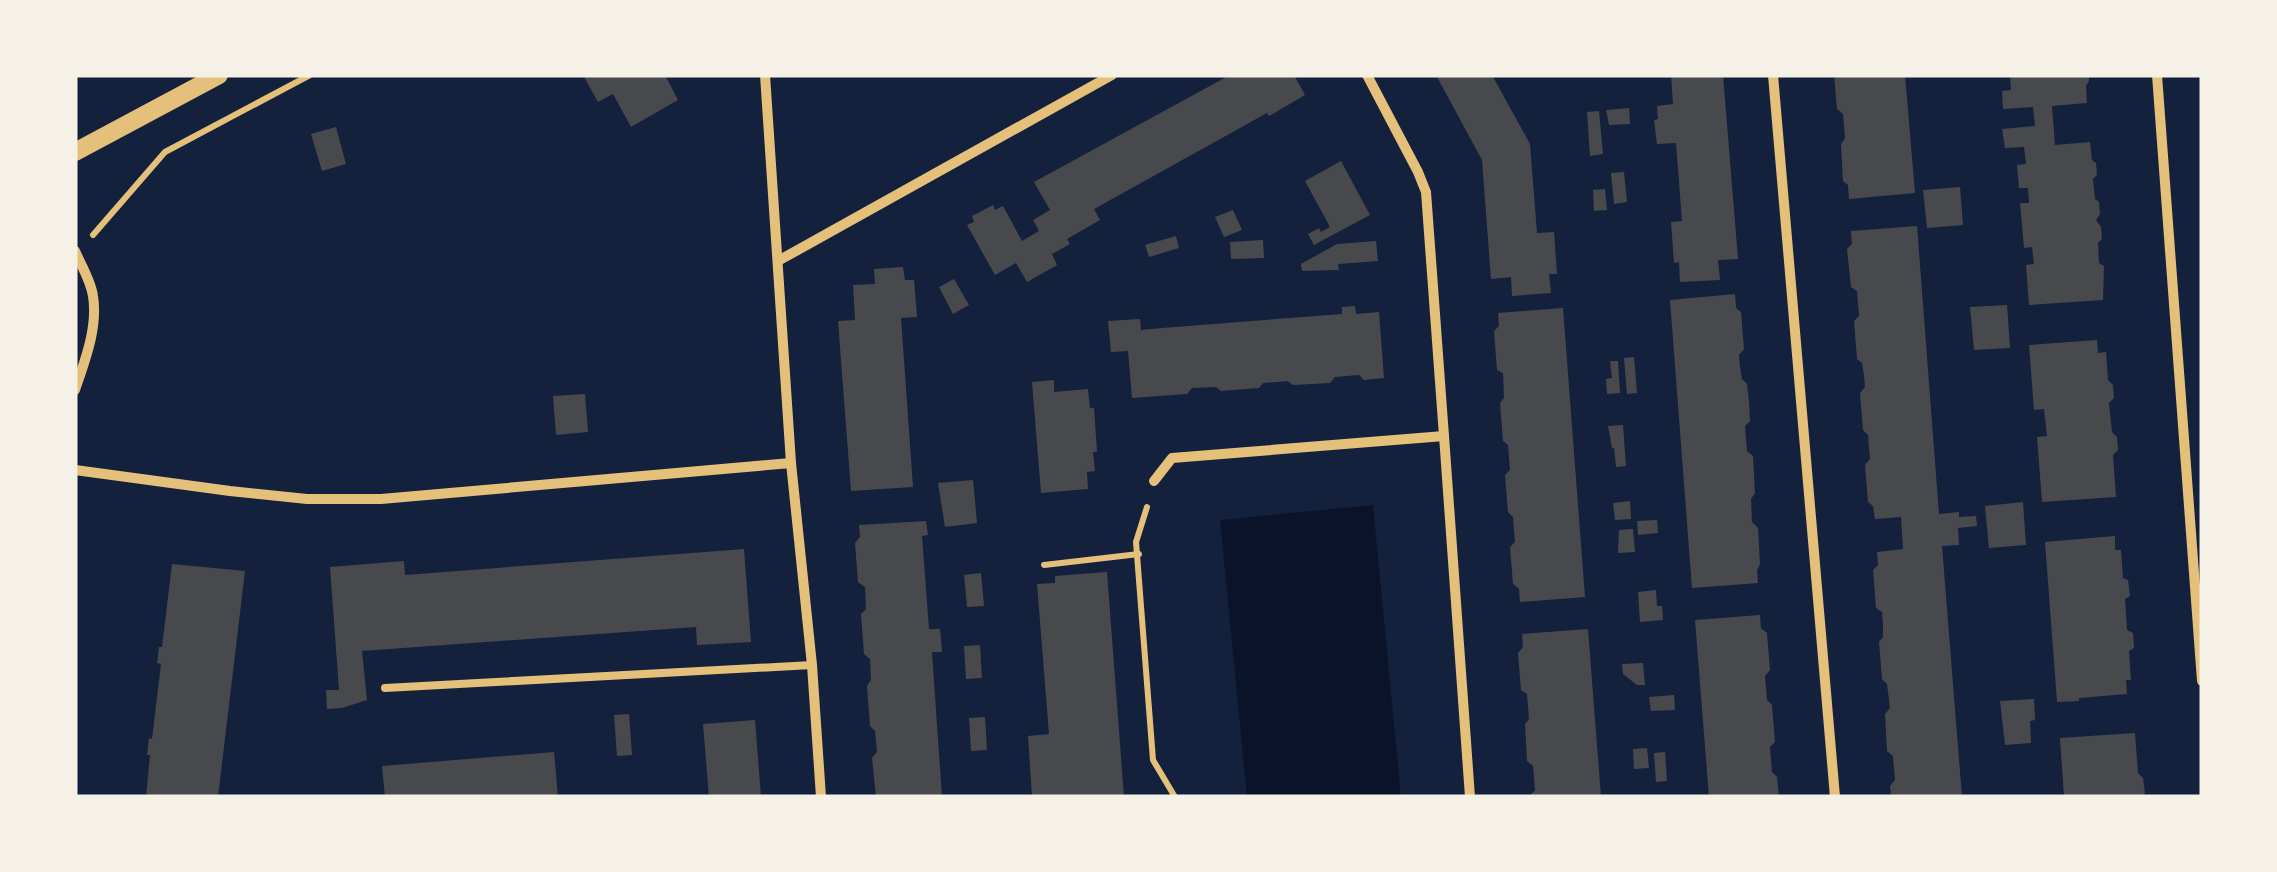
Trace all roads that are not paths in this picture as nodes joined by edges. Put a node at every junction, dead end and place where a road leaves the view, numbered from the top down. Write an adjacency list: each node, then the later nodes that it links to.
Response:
1 (220, 75): 7 (street)
2 (766, 75): 9 (street)
3 (1112, 75): 9 (street)
4 (1367, 75): 11 (street)
5 (1773, 75): 20 (street)
6 (2157, 75): 16 (street)
7 (75, 152)
8 (75, 252): 10 (street)
9 (778, 260): 12 (street)
10 (75, 390)
11 (1444, 436): 14 (street); 19 (street)
12 (790, 463): 13 (street); 15 (street)
13 (75, 470)
14 (1154, 481)
15 (812, 664): 17 (lane); 18 (street)
16 (2202, 680)
17 (385, 688)
18 (822, 797)
19 (1470, 797)
20 (1835, 797)

